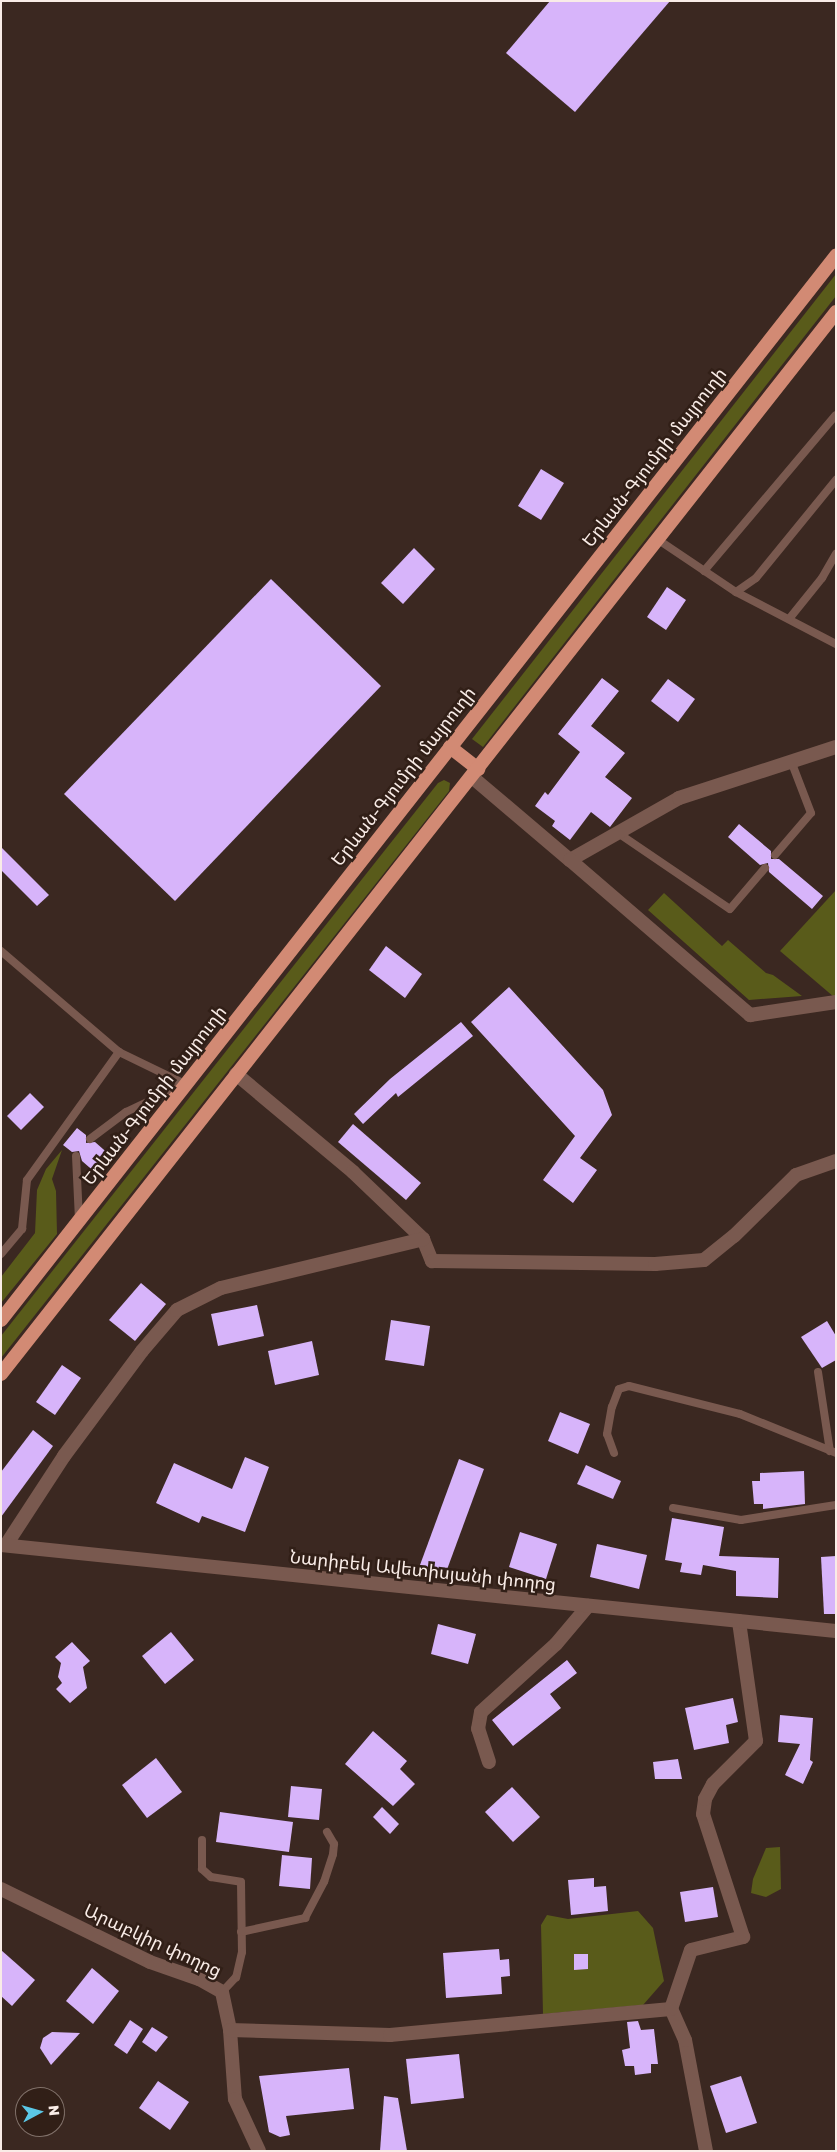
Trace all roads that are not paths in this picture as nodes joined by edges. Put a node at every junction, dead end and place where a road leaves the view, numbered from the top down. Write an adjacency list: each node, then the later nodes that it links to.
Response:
1 (836, 256): 11 (highway, Երևան-Գյումրի մայրուղի)
2 (836, 312): 5 (highway)
3 (836, 415): 7 (lane)
4 (836, 480): 8 (lane)
5 (657, 539): 7 (lane); 14 (highway)
6 (836, 554): 9 (lane)
7 (704, 571): 8 (lane)
8 (736, 592): 9 (lane)
9 (788, 619): 10 (lane)
10 (836, 644)
11 (450, 747): 14 (highway); 23 (highway, Երևան-Գյումրի մայրուղի)
12 (836, 747): 13 (street)
13 (791, 761): 15 (street); 16 (lane)
14 (475, 773): 17 (street); 22 (highway)
15 (618, 833): 17 (street); 18 (lane)
16 (775, 855)
17 (570, 860): 20 (street)
18 (765, 868)
19 (1, 951): 21 (lane)
20 (836, 1002)
21 (119, 1052): 23 (lane); 29 (lane)
22 (236, 1074): 28 (street); 32 (highway)
23 (185, 1084): 24 (lane); 27 (highway, Երևան-Գյումրի մայրուղի)
24 (90, 1139)
25 (76, 1156): 27 (lane)
26 (836, 1161): 28 (street)
27 (79, 1221): 30 (highway, Երևան-Գյումրի մայրուղի)
28 (423, 1239): 37 (street)
29 (1, 1254)
30 (1, 1320)
31 (818, 1372): 33 (lane)
32 (1, 1374)
33 (833, 1452): 34 (lane)
34 (614, 1453)
35 (836, 1504): 36 (lane)
36 (673, 1508)
37 (3, 1543): 38 (street, Նարիբեկ Ավետիսյանի փողոց)
38 (588, 1606): 39 (street, Նարիբեկ Ավետիսյանի փողոց); 41 (street)
39 (739, 1621): 40 (street, Նարիբեկ Ավետիսյանի փողոց); 47 (street)
40 (836, 1631)
41 (489, 1762)
42 (327, 1832): 45 (lane)
43 (202, 1840): 45 (lane)
44 (1, 1889): 46 (street, Արաբկիր փողոց)
45 (241, 1932): 46 (lane)
46 (222, 1992): 48 (street, Արաբկիր փողոց)
47 (670, 2009): 48 (street); 50 (street)
48 (230, 2030): 49 (street, Արաբկիր փողոց)
49 (259, 2151)
50 (706, 2151)

